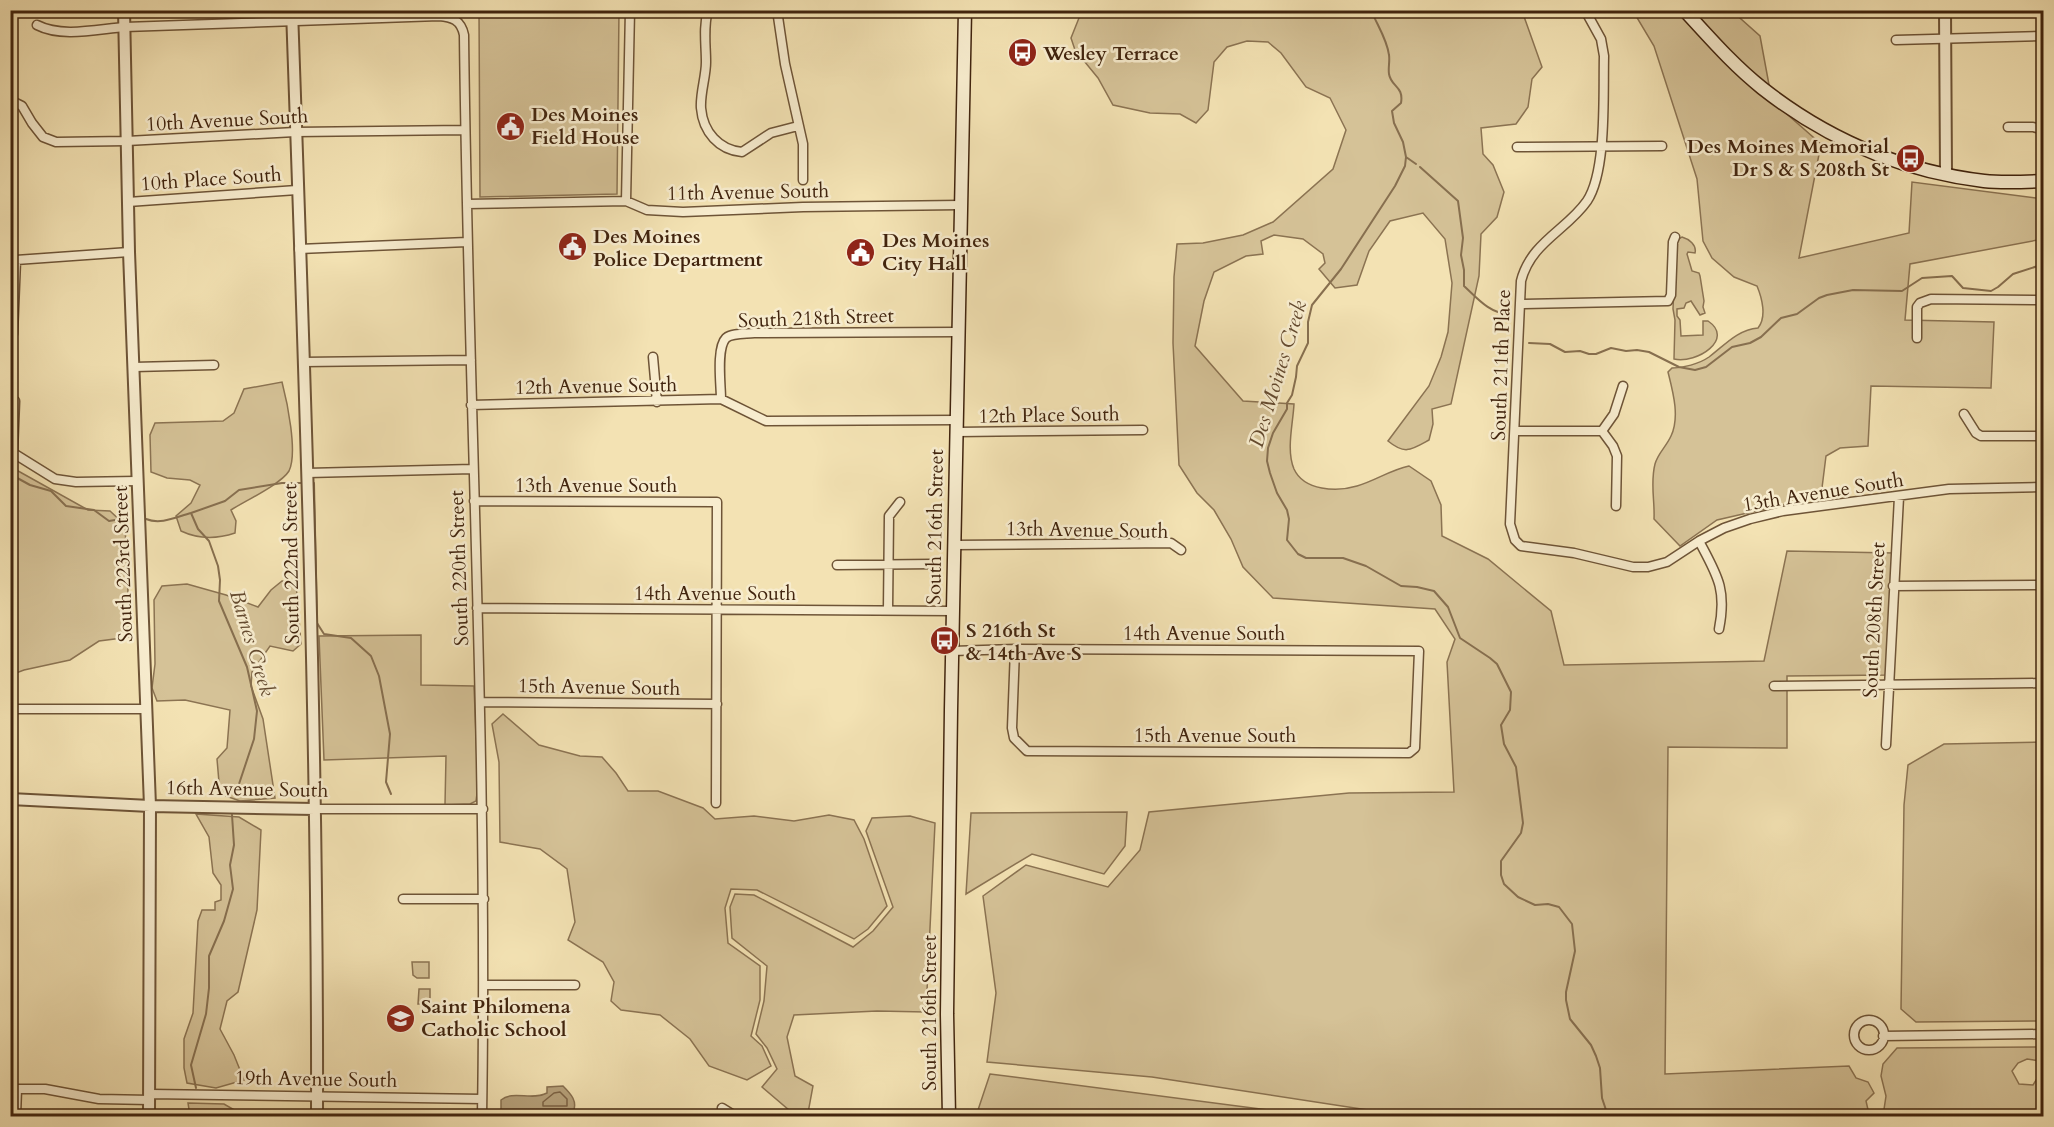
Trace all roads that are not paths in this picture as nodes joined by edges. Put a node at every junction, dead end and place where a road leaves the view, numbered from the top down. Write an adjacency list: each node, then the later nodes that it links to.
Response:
1 (124, 10): 11 (street, South 223rd Street)
2 (630, 10): 29 (street)
3 (708, 10): 16 (street)
4 (777, 10): 16 (street)
5 (965, 10): 32 (main road, South 216th Street)
6 (1585, 10): 22 (street, South 211th Place)
7 (1684, 10): 25 (main road)
8 (1945, 10): 14 (street)
9 (292, 16): 11 (street); 18 (street, South 220th Street); 20 (street, South 222nd Street)
10 (37, 25): 11 (street)
11 (125, 27): 21 (street, South 223rd Street)
12 (2043, 36): 14 (street)
13 (1896, 40): 14 (street)
14 (1946, 40): 25 (street)
15 (10, 100): 21 (street, 10th Avenue South)
16 (798, 126): 26 (street)
17 (2008, 127): 19 (street)
18 (465, 130): 20 (street, 10th Avenue South); 31 (street, South 220th Street)
19 (2043, 130)
20 (295, 132): 21 (street, 10th Avenue South); 28 (street, South 222nd Street)
21 (127, 141): 30 (street, South 223rd Street)
22 (1601, 145): 23 (street); 24 (street); 38 (street, South 211th Place)
23 (1662, 146)
24 (1517, 147)
25 (1946, 173): 27 (main road)
26 (803, 180)
27 (2043, 181)
28 (297, 190): 30 (street, 10th Place South); 35 (street, South 222nd Street)
29 (626, 201): 31 (street, 11th Avenue South); 32 (street, 11th Avenue South)
30 (128, 202): 36 (street, South 223rd Street)
31 (467, 204): 34 (street, South 220th Street)
32 (960, 205): 39 (main road, South 216th Street)
33 (1675, 237): 38 (street)
34 (467, 242): 35 (street); 43 (street, South 220th Street)
35 (299, 249): 44 (street, South 222nd Street)
36 (129, 252): 40 (street); 46 (street, South 223rd Street)
37 (2043, 300): 41 (street)
38 (1520, 304): 55 (street, South 211th Place)
39 (958, 332): 48 (street, South 218th Street); 53 (main road, South 216th Street)
40 (12, 334)
41 (1917, 338)
42 (653, 357): 50 (street)
43 (471, 360): 44 (street); 51 (street, South 220th Street)
44 (303, 362): 60 (street, South 222nd Street)
45 (214, 364): 46 (street)
46 (134, 367): 61 (street, South 223rd Street)
47 (1623, 386): 56 (street)
48 (721, 399): 50 (street, 12th Avenue South); 53 (street)
49 (15, 401): 58 (street)
50 (657, 402): 51 (street, 12th Avenue South)
51 (471, 405): 59 (street, South 220th Street)
52 (1964, 414): 57 (street)
53 (957, 426): 54 (street, 12th Place South); 69 (main road, South 216th Street)
54 (1143, 430)
55 (1515, 431): 56 (street); 67 (street, South 211th Place)
56 (1602, 431): 66 (street)
57 (2043, 436)
58 (12, 452): 61 (street)
59 (473, 469): 60 (street); 64 (street, South 220th Street)
60 (307, 473): 95 (street, South 222nd Street)
61 (137, 481): 89 (street, South 223rd Street)
62 (2043, 487): 63 (street, 13th Avenue South)
63 (1899, 497): 68 (street, 13th Avenue South); 75 (street, South 208th Street)
64 (474, 501): 76 (street, South 220th Street); 77 (street, 13th Avenue South)
65 (900, 502): 71 (street)
66 (1616, 506)
67 (1515, 540): 68 (street, 13th Avenue South)
68 (1699, 541): 80 (street)
69 (955, 545): 70 (street, 13th Avenue South); 79 (main road, South 216th Street)
70 (1181, 550)
71 (888, 564): 72 (street); 73 (street); 78 (street)
72 (934, 564)
73 (837, 565)
74 (2043, 585): 75 (street)
75 (1893, 586): 84 (street, South 208th Street)
76 (477, 608): 77 (street, 14th Avenue South); 86 (street, South 220th Street)
77 (718, 609): 78 (street, 14th Avenue South); 87 (street)
78 (888, 610): 79 (street, 14th Avenue South)
79 (953, 611): 82 (main road, South 216th Street)
80 (1719, 629)
81 (1015, 649): 82 (street, 14th Avenue South); 91 (street, 15th Avenue South); 91 (street, 14th Avenue South)
82 (952, 651): 113 (main road, South 216th Street)
83 (2043, 682): 84 (street)
84 (1889, 684): 85 (street); 90 (street, South 208th Street)
85 (1774, 686)
86 (480, 702): 87 (street, 15th Avenue South); 96 (street, South 220th Street)
87 (717, 704): 93 (street)
88 (10, 709): 89 (street)
89 (147, 709): 94 (street, South 223rd Street)
90 (1886, 745)
91 (1413, 751)
92 (10, 799): 94 (street, 16th Avenue South)
93 (716, 803)
94 (150, 806): 95 (street, 16th Avenue South); 105 (street, South 223rd Street)
95 (315, 809): 96 (street, 16th Avenue South); 104 (street, South 222nd Street)
96 (483, 809): 98 (street, South 220th Street)
97 (403, 899): 98 (street)
98 (484, 899): 99 (street, South 220th Street)
99 (484, 985): 100 (street); 106 (street, South 220th Street)
100 (575, 985)
101 (2043, 1034): 102 (street)
102 (1883, 1036)
103 (14, 1089): 105 (street, 19th Avenue South); 108 (street)
104 (317, 1095): 105 (street, 19th Avenue South); 106 (street, 19th Avenue South); 110 (street, South 222nd Street)
105 (150, 1097): 109 (street, South 223rd Street)
106 (482, 1099): 111 (street, South 220th Street)
107 (722, 1108): 112 (street)
108 (16, 1116)
109 (149, 1116)
110 (317, 1116)
111 (482, 1116)
112 (735, 1116)
113 (949, 1116)

